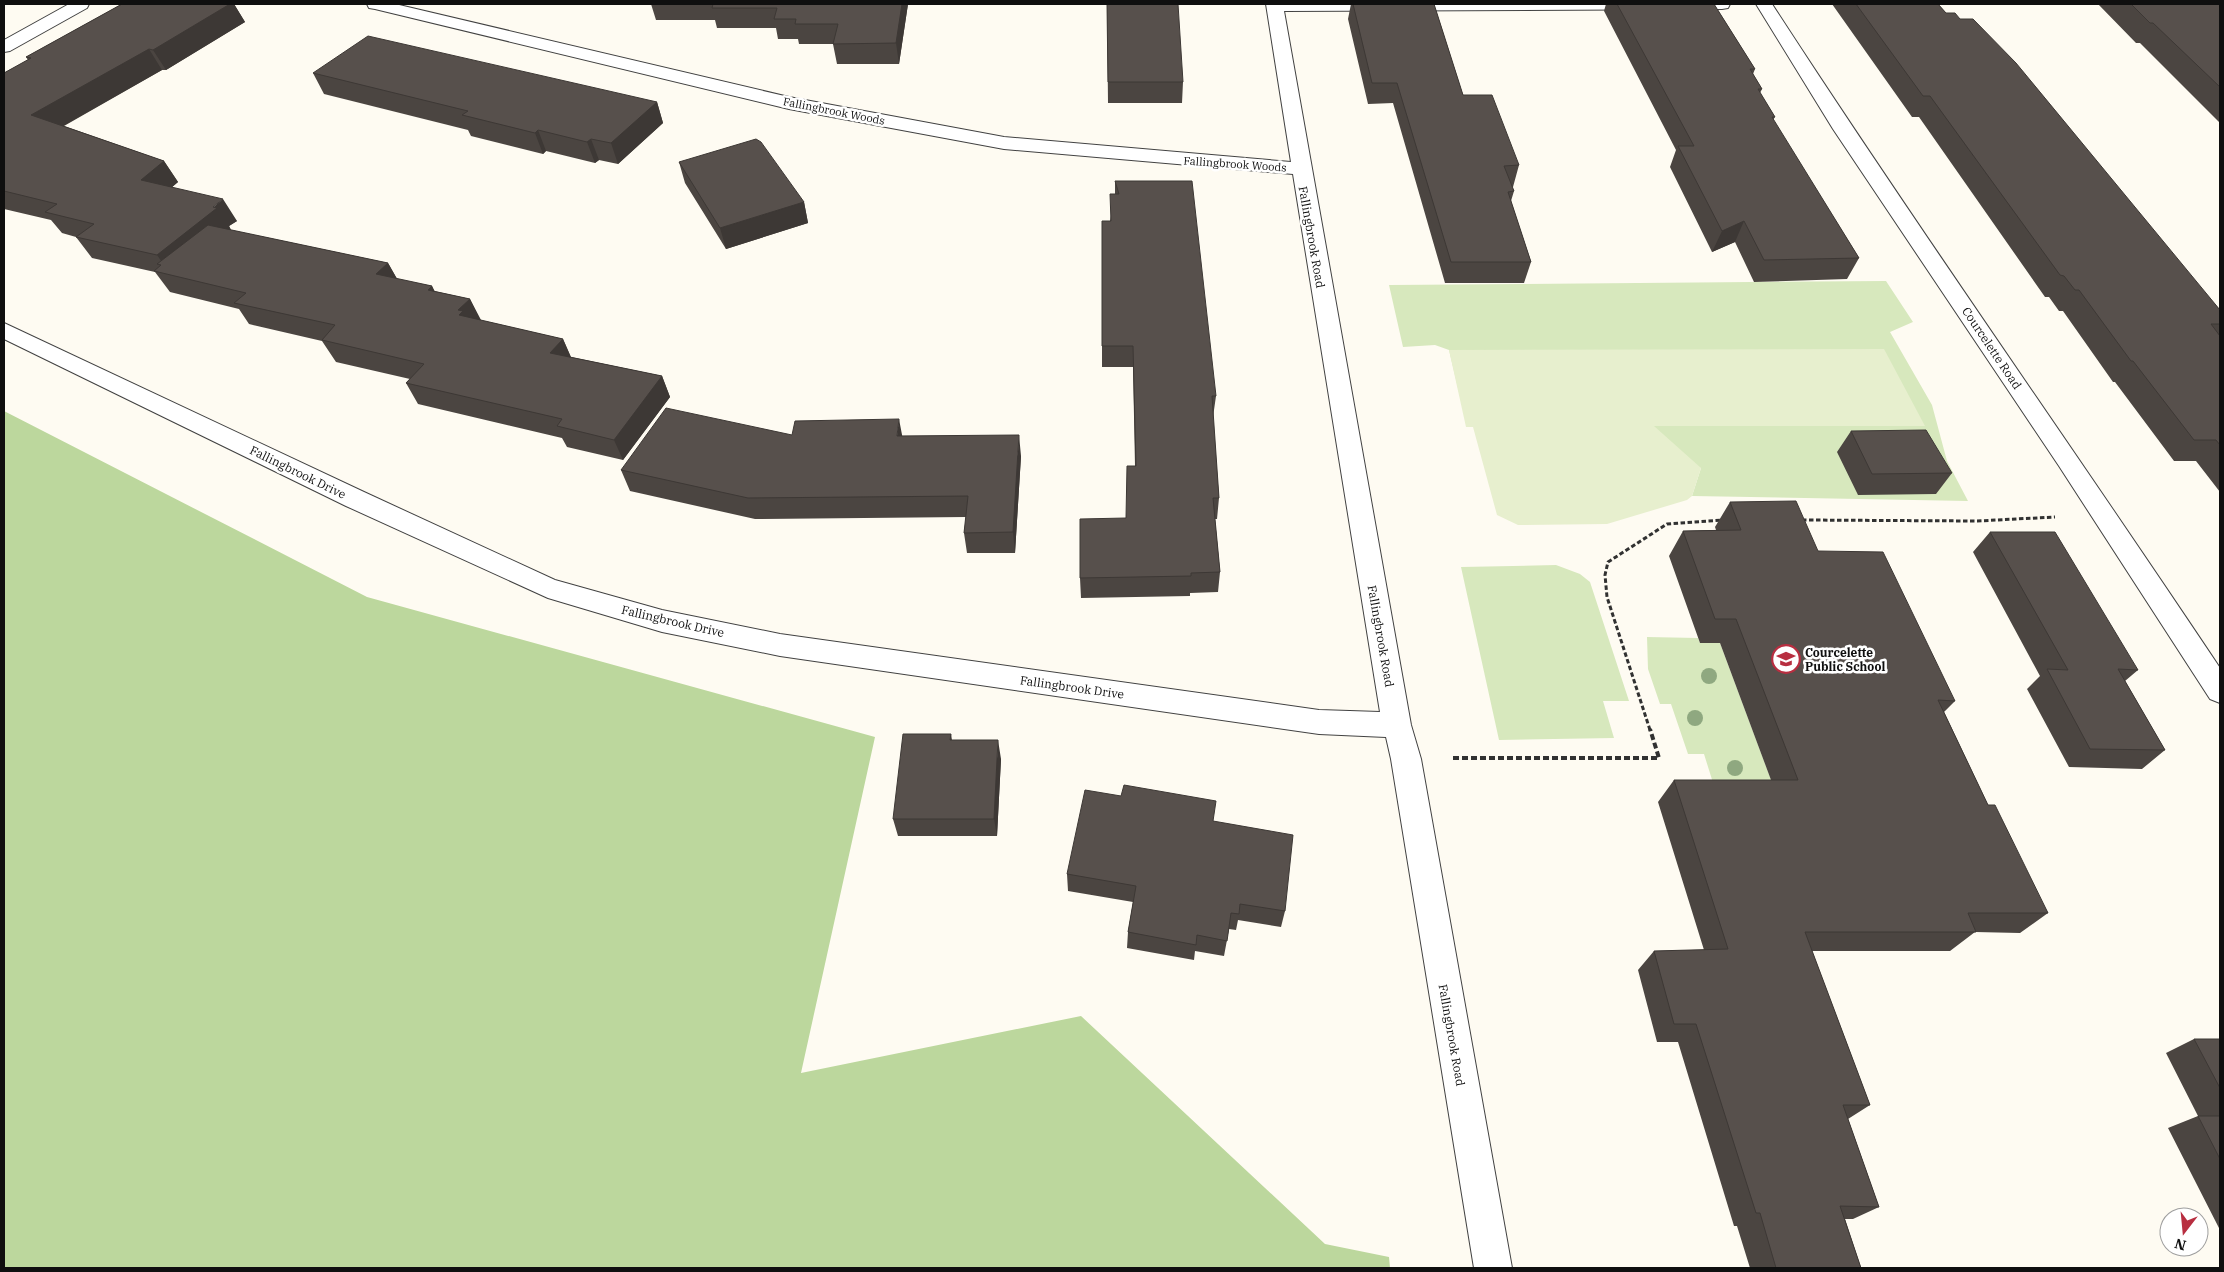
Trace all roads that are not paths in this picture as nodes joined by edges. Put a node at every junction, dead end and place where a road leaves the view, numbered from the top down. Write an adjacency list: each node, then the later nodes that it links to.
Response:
1 (81, 4): 6 (street)
2 (376, 4): 7 (street, Fallingbrook Woods)
3 (1722, 4): 5 (street)
4 (1764, 4): 9 (street, Courcelette Road)
5 (1274, 5): 7 (street, Fallingbrook Road)
6 (4, 47)
7 (1300, 169): 10 (street, Fallingbrook Road)
8 (4, 330): 10 (street, Fallingbrook Drive)
9 (2220, 692)
10 (1397, 725): 11 (street, Fallingbrook Road)
11 (1493, 1268)

